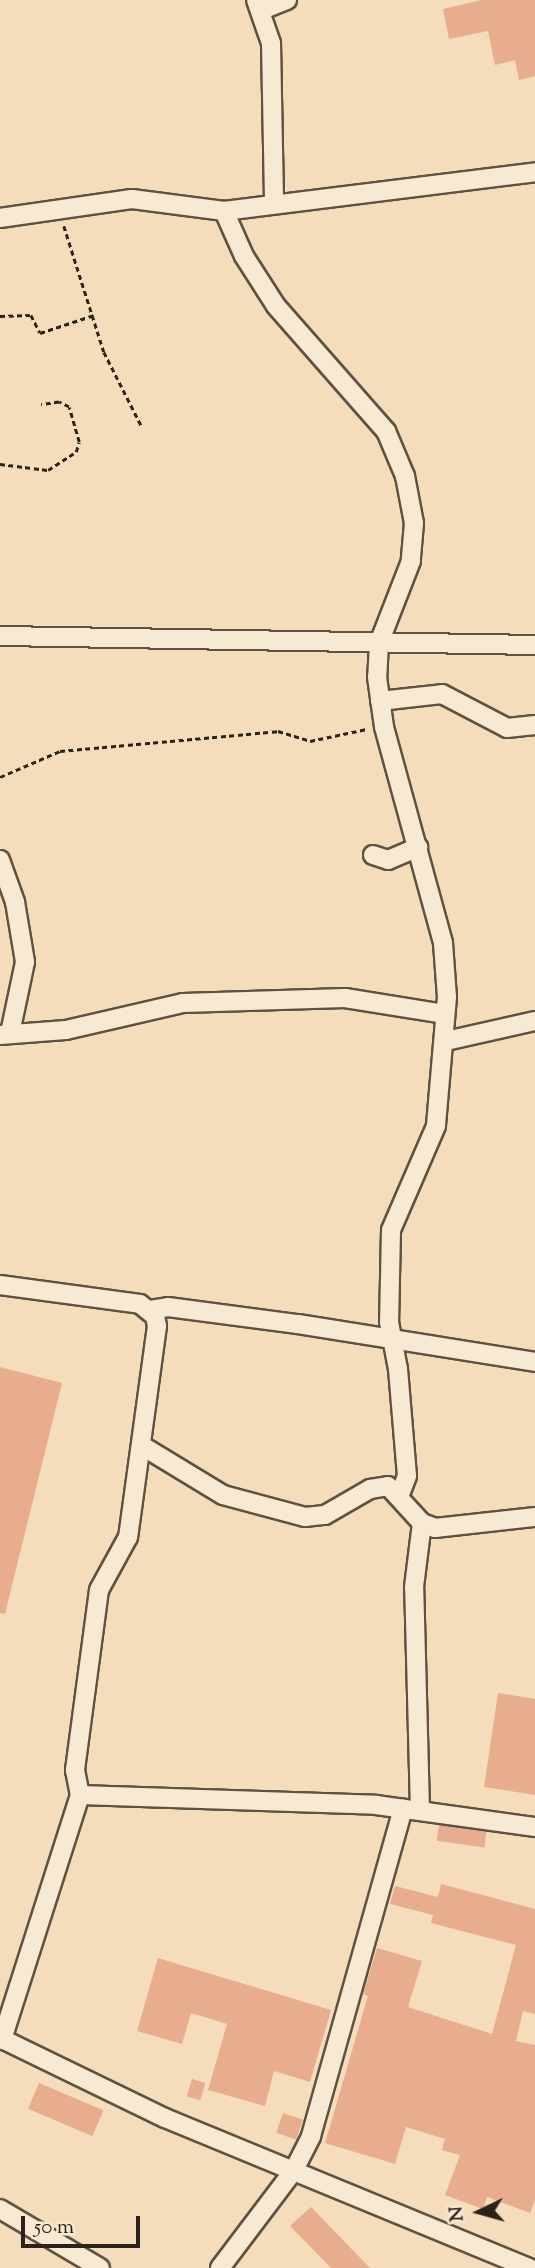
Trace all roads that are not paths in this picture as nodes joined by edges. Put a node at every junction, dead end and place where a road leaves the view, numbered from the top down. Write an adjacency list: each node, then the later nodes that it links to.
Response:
1 (287, 0): 2 (street)
2 (259, 5): 4 (street)
3 (535, 172): 4 (street)
4 (274, 204): 5 (street)
5 (224, 211): 6 (street); 8 (street)
6 (0, 218)
7 (0, 636): 8 (street)
8 (379, 643): 9 (street); 10 (street)
9 (535, 645)
10 (380, 701): 11 (street); 12 (street)
11 (535, 724)
12 (418, 847): 13 (street); 17 (street)
13 (373, 855)
14 (0, 860): 15 (street)
15 (19, 921): 16 (street); 19 (street)
16 (0, 925)
17 (444, 1013): 19 (street); 20 (street)
18 (535, 1021): 20 (street)
19 (5, 1034)
20 (446, 1041): 23 (street)
21 (0, 1285): 22 (street)
22 (150, 1310): 23 (street); 25 (street)
23 (392, 1340): 24 (street); 26 (street)
24 (535, 1362)
25 (144, 1447): 26 (street); 29 (street)
26 (400, 1494): 28 (street)
27 (535, 1517): 28 (street)
28 (422, 1523): 30 (street)
29 (80, 1796): 30 (street); 32 (street)
30 (412, 1810): 31 (street); 33 (street)
31 (535, 1827)
32 (1, 2039): 33 (street)
33 (294, 2169): 36 (street); 37 (street)
34 (0, 2209): 35 (street)
35 (100, 2268)
36 (220, 2268)
37 (529, 2268)

